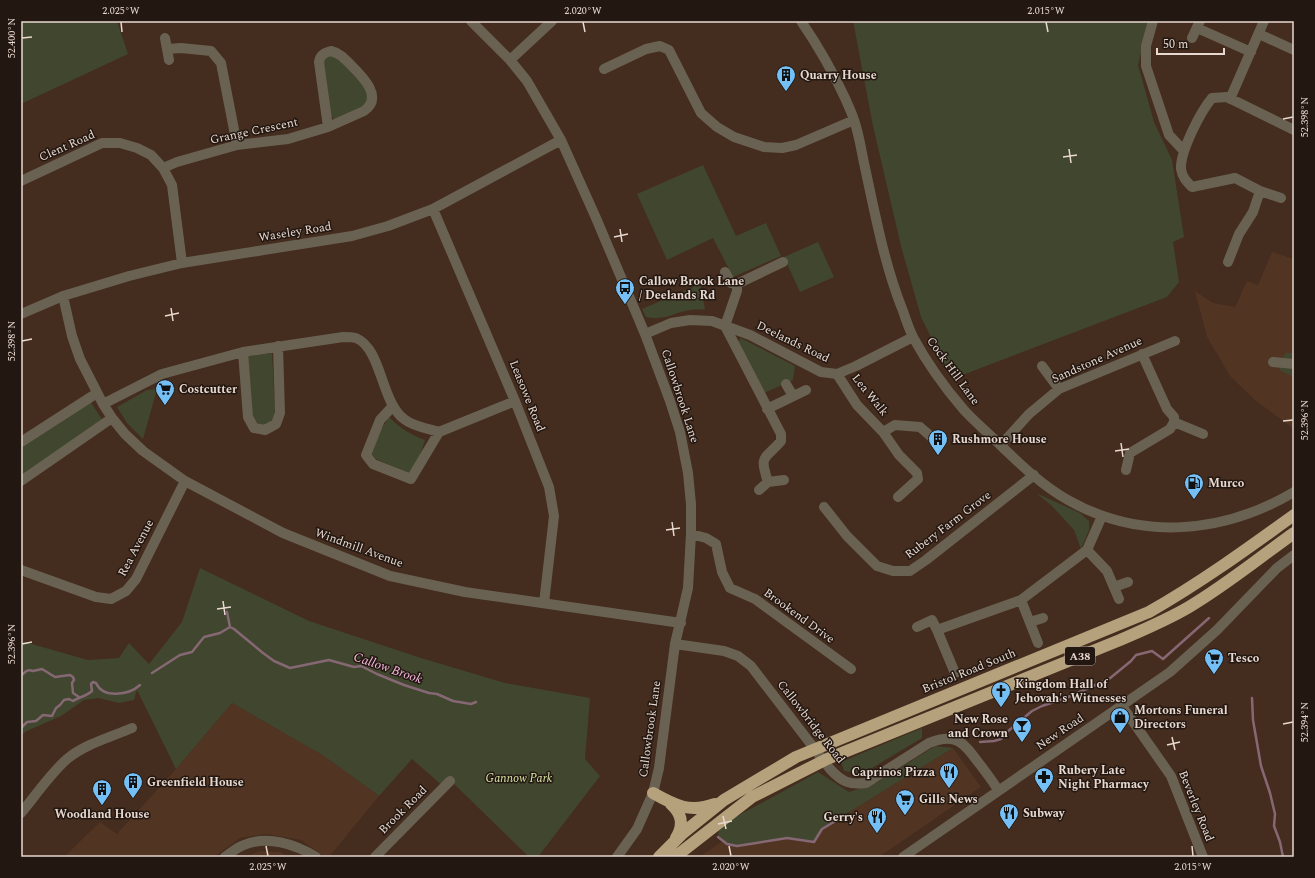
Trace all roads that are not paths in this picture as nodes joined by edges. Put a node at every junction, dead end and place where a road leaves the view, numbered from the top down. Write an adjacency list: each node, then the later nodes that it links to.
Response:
1 (471, 21): 14 (street, Callowbrook Lane)
2 (552, 21): 14 (street)
3 (801, 21): 17 (street, Cock Hill Lane)
4 (1153, 21): 22 (street)
5 (1264, 21): 7 (street)
6 (1198, 24): 9 (street); 12 (street)
7 (1259, 34): 11 (street); 12 (street)
8 (166, 38): 10 (street)
9 (1192, 38)
10 (168, 49): 13 (street); 21 (street)
11 (1294, 50)
12 (1250, 52): 16 (street)
13 (169, 60)
14 (510, 60): 20 (street, Callowbrook Lane)
15 (604, 69): 17 (street)
16 (1230, 99): 19 (street); 22 (street)
17 (854, 120): 37 (street, Cock Hill Lane)
18 (328, 127): 18 (street, Grange Crescent); 21 (street, Grange Crescent)
19 (1294, 130)
20 (561, 140): 27 (street, Waseley Road); 36 (street, Callowbrook Lane)
21 (237, 145): 23 (street, Grange Crescent)
22 (1184, 151): 25 (street)
23 (163, 168): 24 (street, Clent Road); 30 (street, Clent Road)
24 (21, 181)
25 (1260, 191): 26 (street); 29 (street)
26 (1282, 198)
27 (432, 209): 30 (street, Waseley Road); 51 (street, Leasowe Road)
28 (783, 262): 32 (street)
29 (1228, 262)
30 (182, 263): 33 (street, Waseley Road)
31 (725, 272): 32 (street)
32 (738, 284): 35 (street)
33 (63, 296): 34 (street, Waseley Road); 49 (street, Windmill Avenue)
34 (21, 314)
35 (725, 326): 36 (street, Deelands Road); 45 (street, Deelands Road); 54 (street)
36 (645, 334): 76 (street, Callowbrook Lane)
37 (913, 337): 45 (street, Deelands Road); 62 (street, Cock Hill Lane)
38 (1175, 341): 41 (street, Sandstone Avenue)
39 (278, 346): 40 (street); 40 (street); 53 (street)
40 (243, 352): 52 (street)
41 (1142, 354): 47 (street, Sandstone Avenue); 56 (street)
42 (1273, 362): 43 (street)
43 (1294, 364)
44 (1042, 366): 47 (street)
45 (837, 374): 58 (street, Lea Walk)
46 (786, 384): 50 (street)
47 (1059, 388): 62 (street, Sandstone Avenue)
48 (806, 390): 50 (street)
49 (97, 393): 52 (street, Windmill Avenue); 61 (street)
50 (793, 396): 54 (street)
51 (515, 401): 57 (street); 84 (street, Leasowe Road)
52 (103, 404): 55 (street, Windmill Avenue)
53 (392, 406): 57 (street); 57 (street)
54 (767, 409): 68 (street)
55 (112, 418): 66 (street); 67 (street, Windmill Avenue)
56 (1174, 422): 59 (street); 63 (street)
57 (439, 432)
58 (883, 432): 60 (street, Lea Walk); 71 (street, Lea Walk)
59 (1203, 434)
60 (936, 441)
61 (21, 442)
62 (1001, 445): 64 (street, Cock Hill Lane)
63 (1126, 470)
64 (1034, 475): 72 (street, Rubery Farm Grove); 74 (street, Cock Hill Lane)
65 (784, 480): 68 (street)
66 (21, 481)
67 (185, 481): 79 (street, Rea Avenue); 84 (street, Windmill Avenue)
68 (768, 482): 69 (street)
69 (759, 490)
70 (1294, 492): 74 (street, Cock Hill Lane)
71 (898, 496)
72 (824, 507)
73 (1294, 515): 99 (highway, Bristol Road South / A38)
74 (1102, 516): 77 (street)
75 (1294, 533): 107 (highway, A38)
76 (691, 534): 87 (street, Callowbrook Lane); 92 (street, Brookend Drive)
77 (1087, 550): 81 (street); 83 (street)
78 (1294, 555): 94 (street, New Road)
79 (21, 570)
80 (1128, 582): 81 (street)
81 (1114, 587): 82 (street)
82 (1119, 599)
83 (1021, 600): 86 (street); 89 (street)
84 (544, 603): 87 (street, Windmill Avenue)
85 (1043, 618): 86 (street)
86 (1030, 622): 90 (street)
87 (680, 623): 91 (street, Callowbrook Lane)
88 (917, 627): 89 (street)
89 (937, 630): 93 (street)
90 (1038, 643)
91 (675, 644): 97 (street, Callowbridge Road); 98 (street, Callowbrook Lane)
92 (851, 669)
93 (955, 673)
94 (1122, 706): 97 (street, New Road); 109 (street, Beverley Road)
95 (132, 728): 101 (street)
96 (450, 781): 105 (street, Brook Road)
97 (998, 790): 108 (street, New Road)
98 (653, 793): 100 (highway); 106 (street, Callowbrook Lane)
99 (724, 800): 100 (highway); 102 (highway, Bristol Road South / A38)
100 (671, 804): 102 (highway)
101 (21, 813)
102 (661, 854)
103 (225, 857): 104 (street)
104 (316, 857)
105 (375, 857)
106 (617, 857)
107 (675, 857)
108 (903, 857)
109 (1203, 857)

